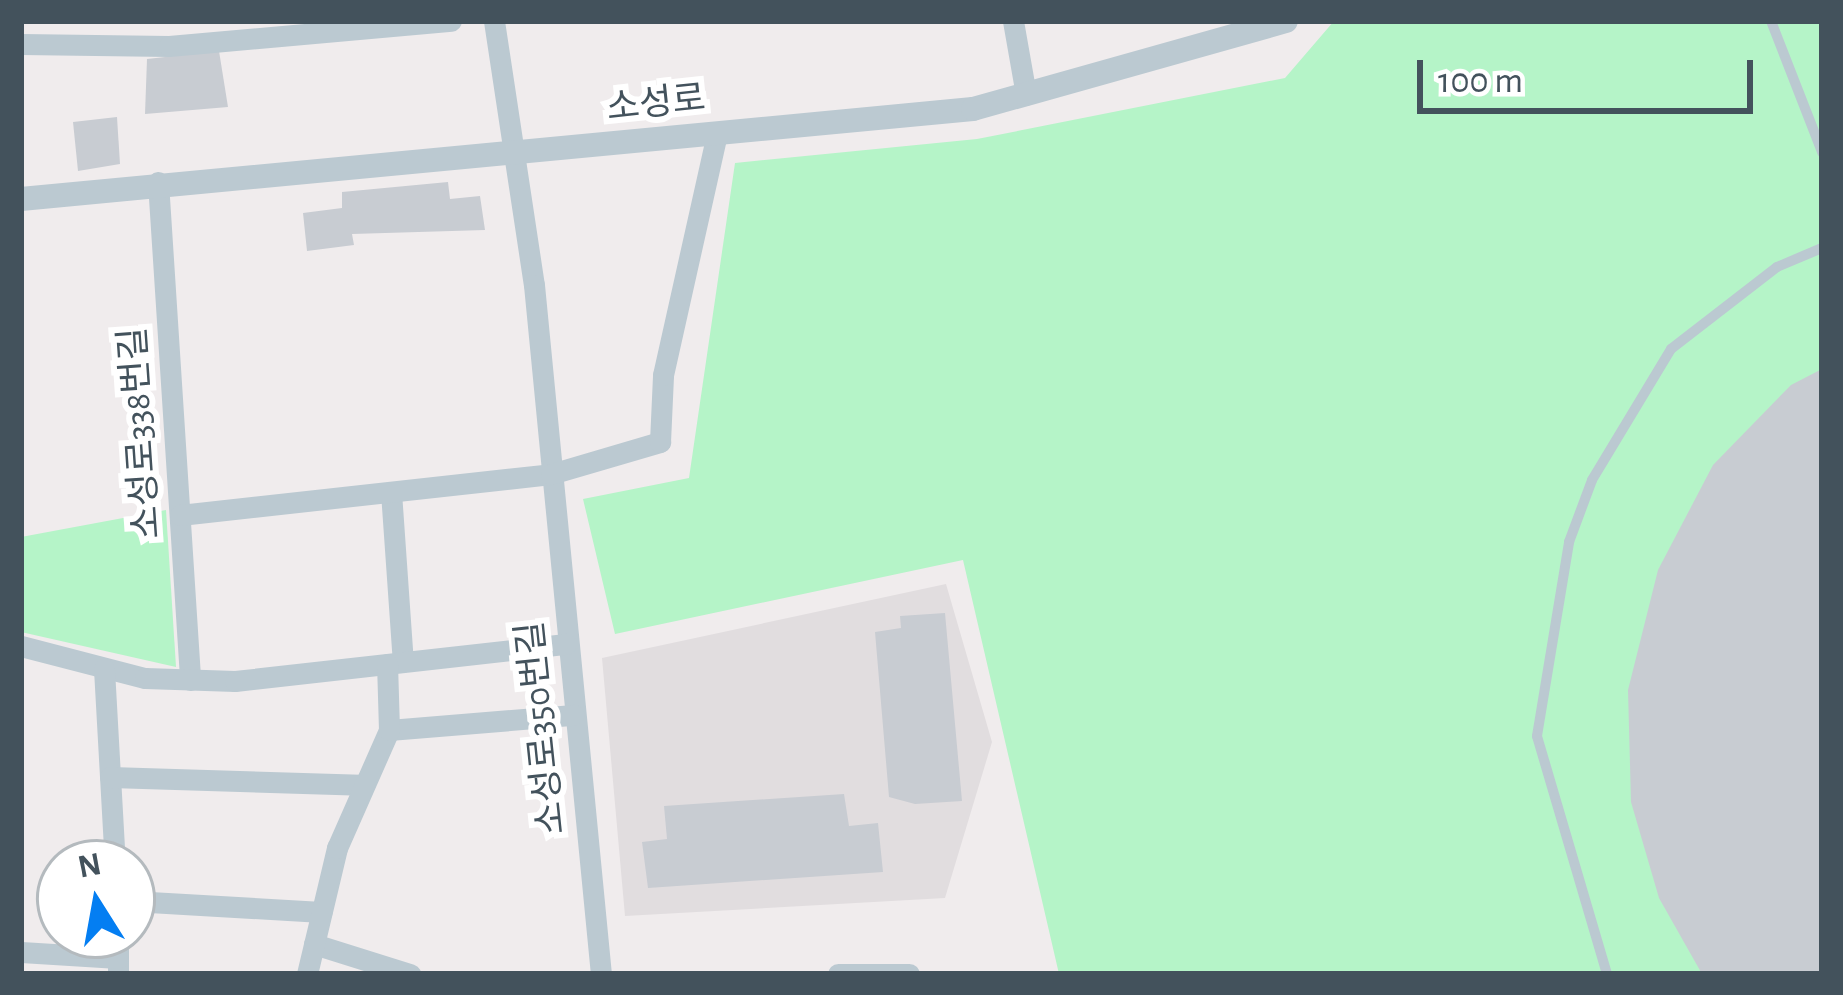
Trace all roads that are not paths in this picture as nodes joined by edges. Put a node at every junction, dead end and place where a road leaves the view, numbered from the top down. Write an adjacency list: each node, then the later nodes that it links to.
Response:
1 (451, 21): 6 (street)
2 (494, 21): 10 (street, 소성로350번길)
3 (1013, 21): 7 (street)
4 (1286, 21): 7 (street, 소성로)
5 (1771, 21): 9 (lane)
6 (21, 44)
7 (1026, 95): 8 (street, 소성로)
8 (717, 134): 10 (street, 소성로); 14 (street)
9 (1822, 152)
10 (516, 153): 11 (street, 소성로); 14 (street, 소성로350번길)
11 (158, 182): 12 (street, 소성로); 16 (street, 소성로338번길)
12 (21, 199)
13 (1822, 248): 37 (lane)
14 (551, 474): 15 (street); 17 (street, 소성로350번길)
15 (391, 492): 16 (street); 19 (street)
16 (180, 515): 21 (street, 소성로338번길)
17 (566, 644): 19 (street); 22 (street, 소성로350번길)
18 (21, 646): 20 (street)
19 (395, 663): 21 (street); 23 (street)
20 (104, 669): 21 (street); 24 (street)
21 (190, 680)
22 (573, 715): 23 (street); 35 (street, 소성로350번길)
23 (389, 730): 25 (street)
24 (110, 777): 25 (street); 26 (street)
25 (360, 785): 28 (street)
26 (114, 839)
27 (156, 902): 28 (street)
28 (322, 912): 29 (street)
29 (314, 944): 33 (street); 34 (street)
30 (21, 952): 31 (street)
31 (118, 966)
32 (908, 973): 36 (street)
33 (307, 974)
34 (407, 974)
35 (601, 974)
36 (838, 974)
37 (1607, 974)

